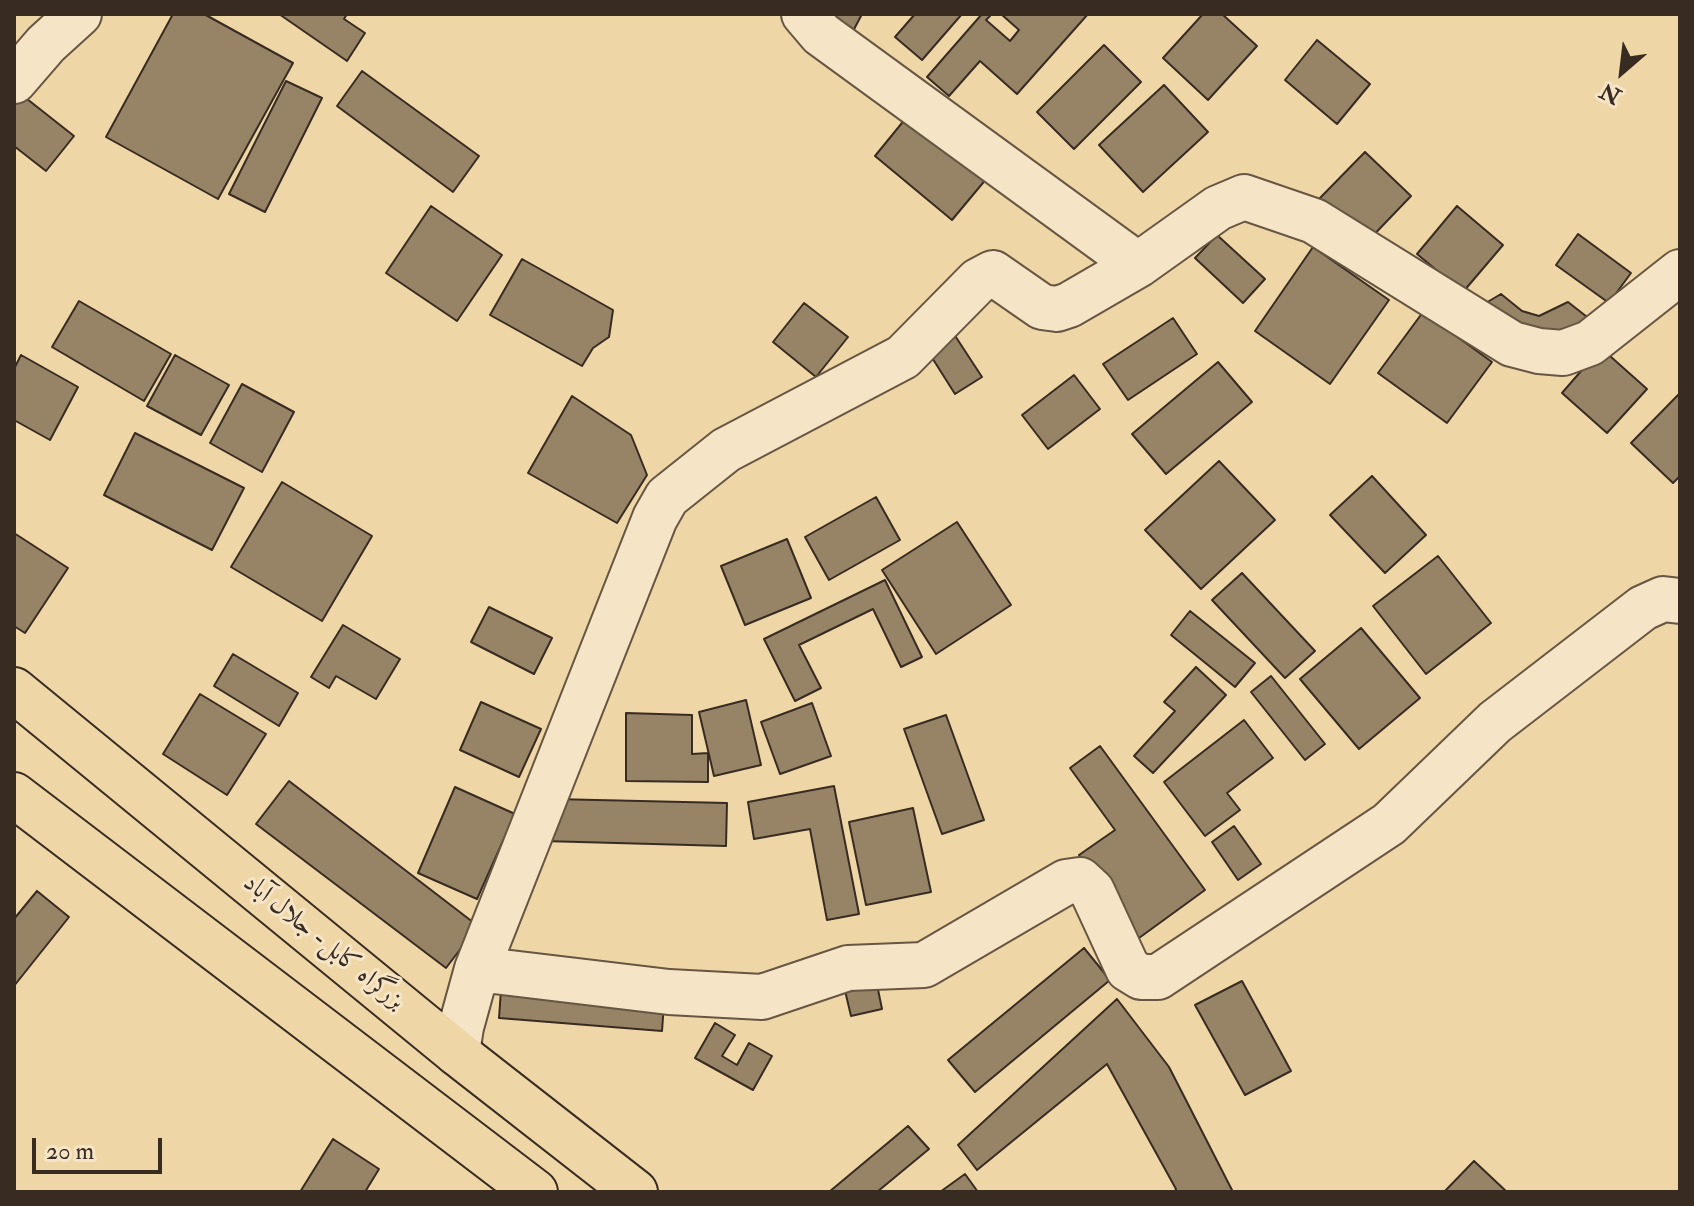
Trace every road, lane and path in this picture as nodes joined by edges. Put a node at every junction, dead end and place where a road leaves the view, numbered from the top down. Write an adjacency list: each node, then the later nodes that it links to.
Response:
1 (79, 14): 3 (street)
2 (804, 14): 4 (street)
3 (14, 81)
4 (1138, 265): 5 (street); 9 (street)
5 (1680, 272)
6 (1680, 601): 9 (street)
7 (14, 690): 10 (highway, بزرگراه کابل- جلال آباد)
8 (23, 802): 11 (highway)
9 (477, 969): 10 (street)
10 (457, 1053): 12 (highway, بزرگراه کابل- جلال آباد)
11 (535, 1192)
12 (635, 1192)

